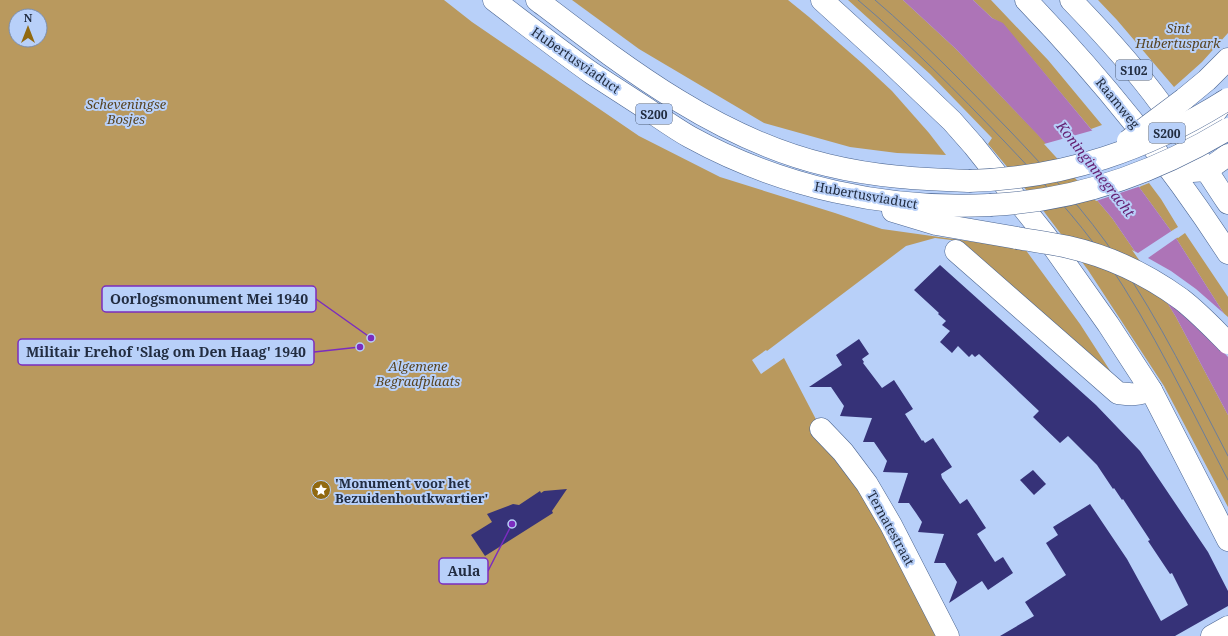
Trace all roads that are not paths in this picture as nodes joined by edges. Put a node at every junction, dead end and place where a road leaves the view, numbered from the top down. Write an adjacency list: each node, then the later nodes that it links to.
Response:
1 (494, 0): 14 (main road, Hubertusviaduct / S200)
2 (537, 0): 11 (main road, Hubertusviaduct / S200, bridge)
3 (822, 0): 19 (main road)
4 (1026, 0): 13 (main road, Raamweg / S102)
5 (1071, 0): 9 (main road, S102)
6 (1228, 58): 11 (main road, bridge)
7 (1228, 97): 9 (main road); 11 (main road, Hubertusviaduct / S200, bridge)
8 (1228, 129): 14 (main road, Hubertusviaduct / S200, bridge)
9 (1190, 145): 12 (main road, S102); 13 (main road)
10 (1228, 155): 12 (main road)
11 (1103, 159)
12 (1207, 170): 13 (main road); 15 (main road, S102)
13 (1171, 171): 17 (main road, Raamweg / S102)
14 (833, 192): 18 (main road, bridge)
15 (1228, 203)
16 (956, 251): 19 (main road)
17 (1228, 253)
18 (1228, 343)
19 (1151, 390): 21 (main road)
20 (821, 429): 23 (main road, Ternatestraat)
21 (1228, 540)
22 (1228, 627): 24 (main road)
23 (948, 636)
24 (1212, 636)

